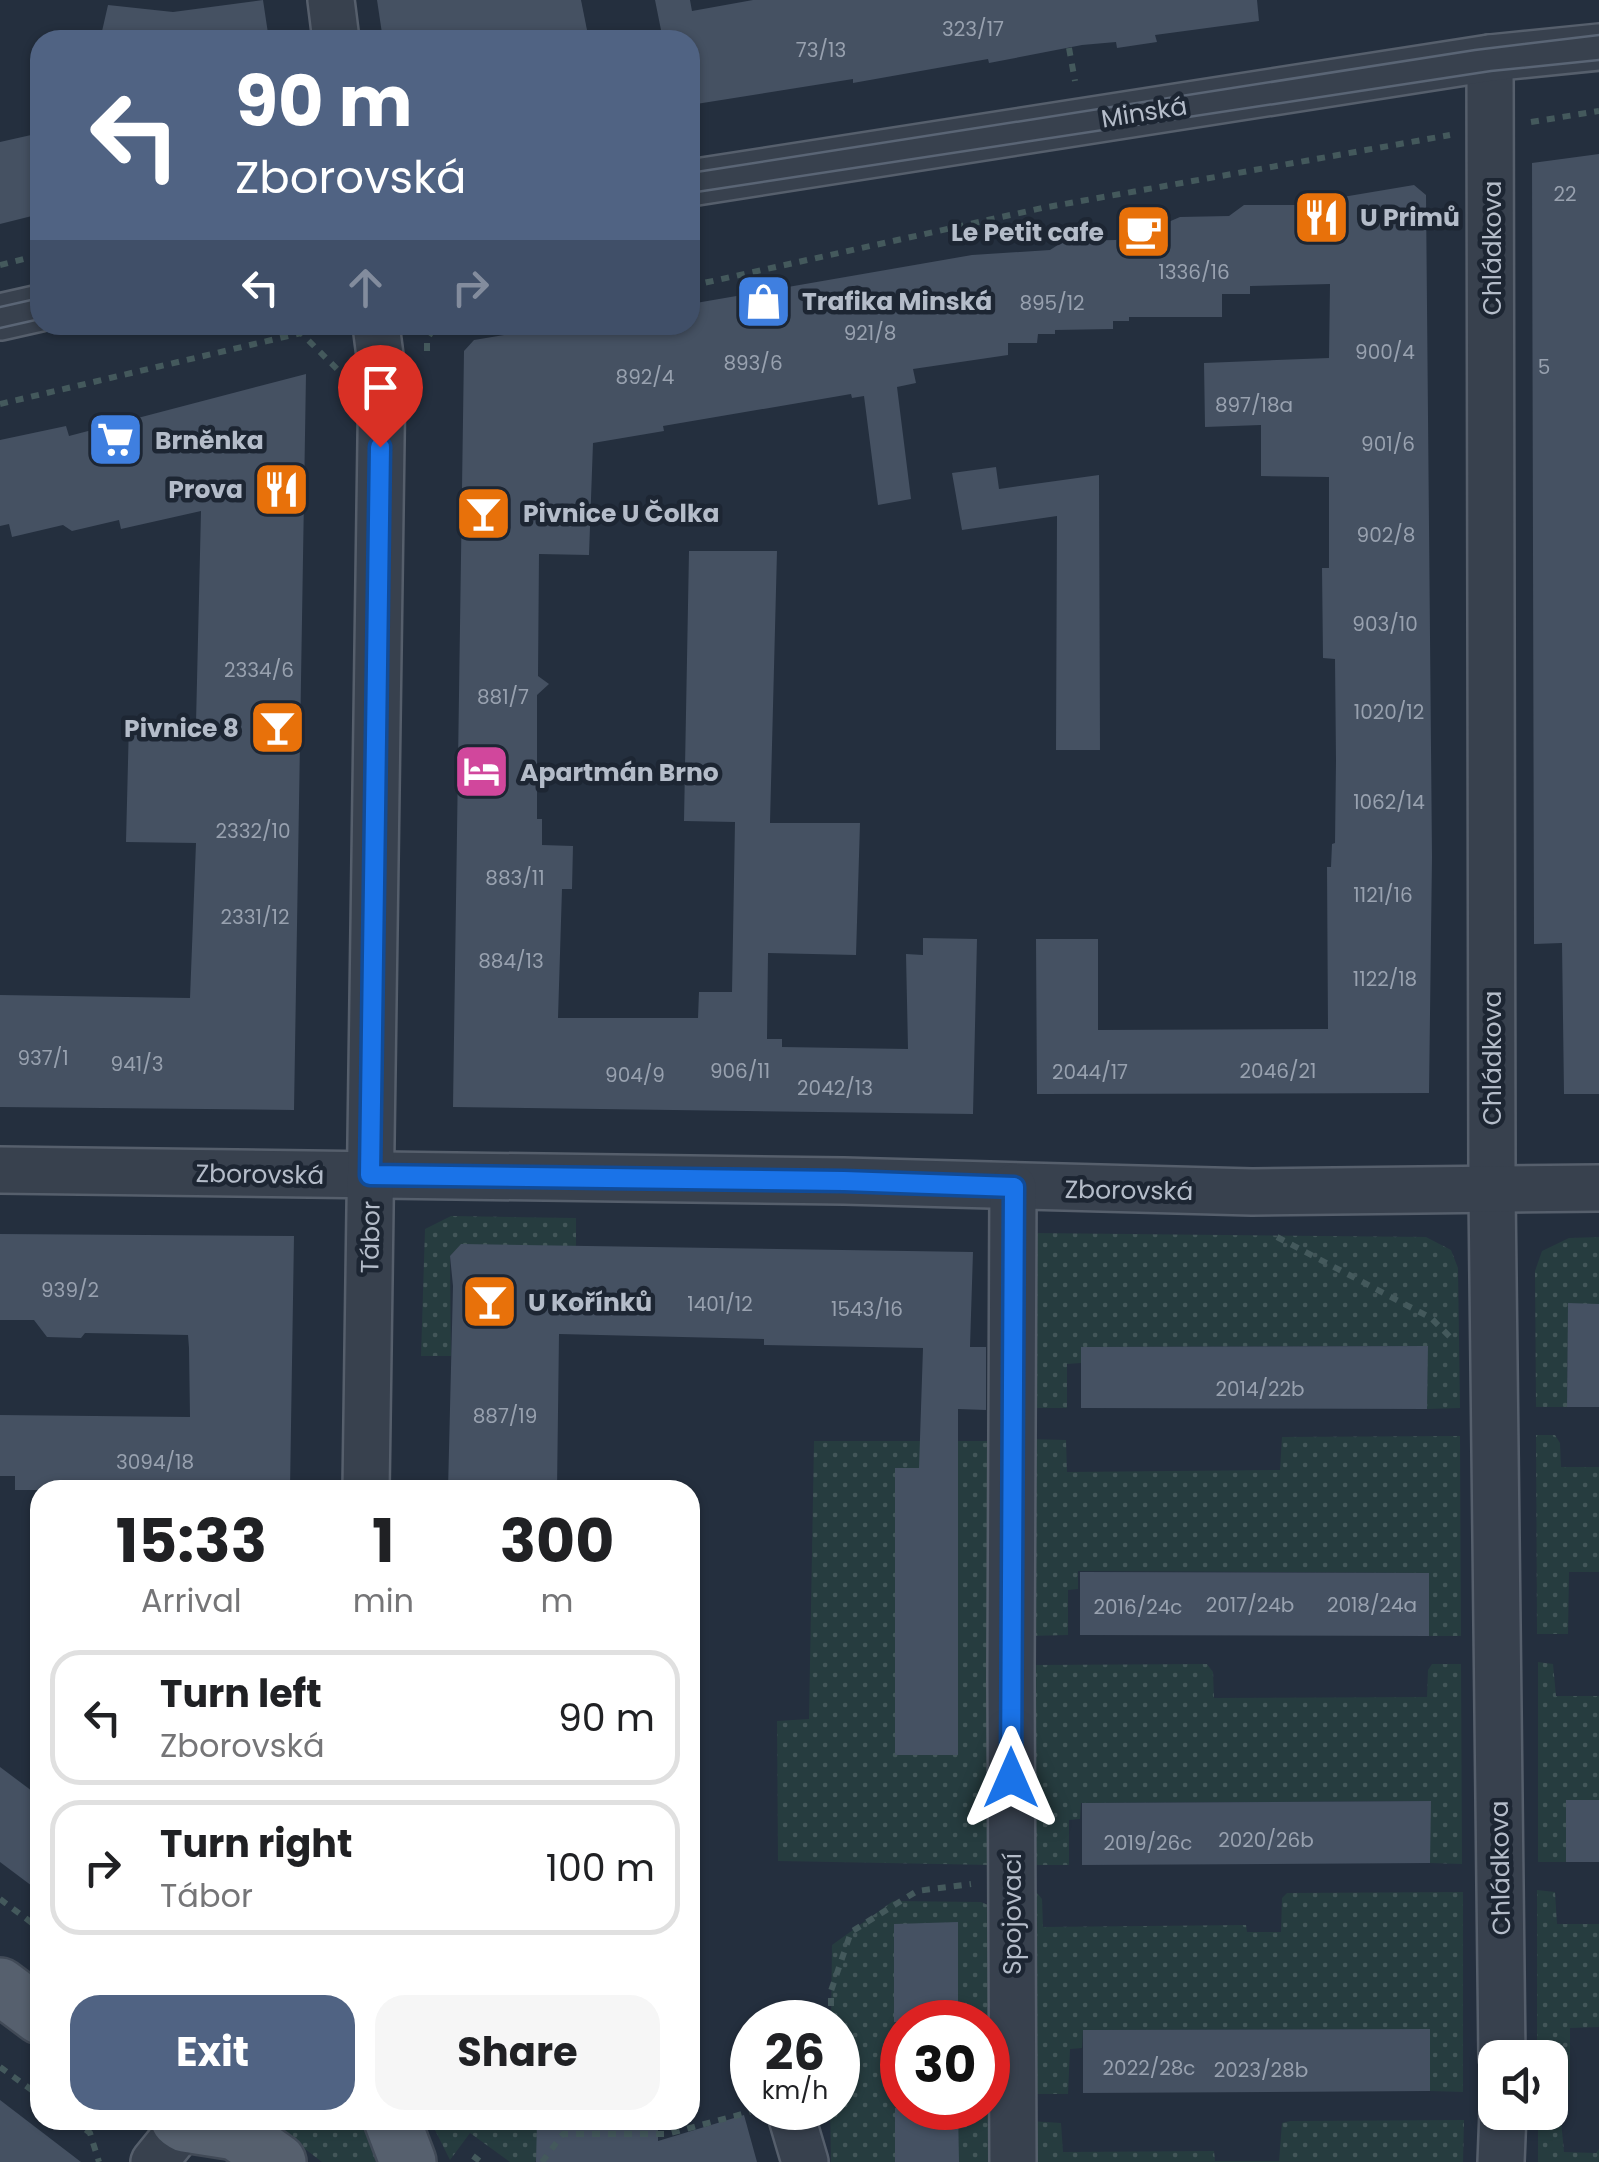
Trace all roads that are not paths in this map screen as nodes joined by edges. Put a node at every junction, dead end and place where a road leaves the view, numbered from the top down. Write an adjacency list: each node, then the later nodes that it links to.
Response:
1 (331, 0): 2 (street)
2 (335, 30)
3 (1599, 47): 4 (street, Minská)
4 (1490, 58): 5 (street, Minská); 13 (street, Chládkova)
5 (700, 180)
6 (30, 310): 7 (street)
7 (0, 317)
8 (377, 335): 10 (street, Tábor)
9 (0, 1170): 10 (street, Zborovská)
10 (370, 1175): 11 (street, Zborovská); 14 (street, Tábor)
11 (1014, 1187): 13 (street, Zborovská); 25 (street, Spojovací)
12 (1599, 1188): 13 (street, Zborovská)
13 (1492, 1191): 17 (street, Chládkova)
14 (366, 1480)
15 (0, 1986): 16 (main road)
16 (30, 2008)
17 (1502, 2040)
18 (396, 2130): 23 (main road)
19 (796, 2130): 24 (street)
20 (1502, 2130): 26 (street)
21 (181, 2138): 22 (main road)
22 (278, 2162)
23 (408, 2162)
24 (805, 2162)
25 (1014, 2162)
26 (1501, 2162)

